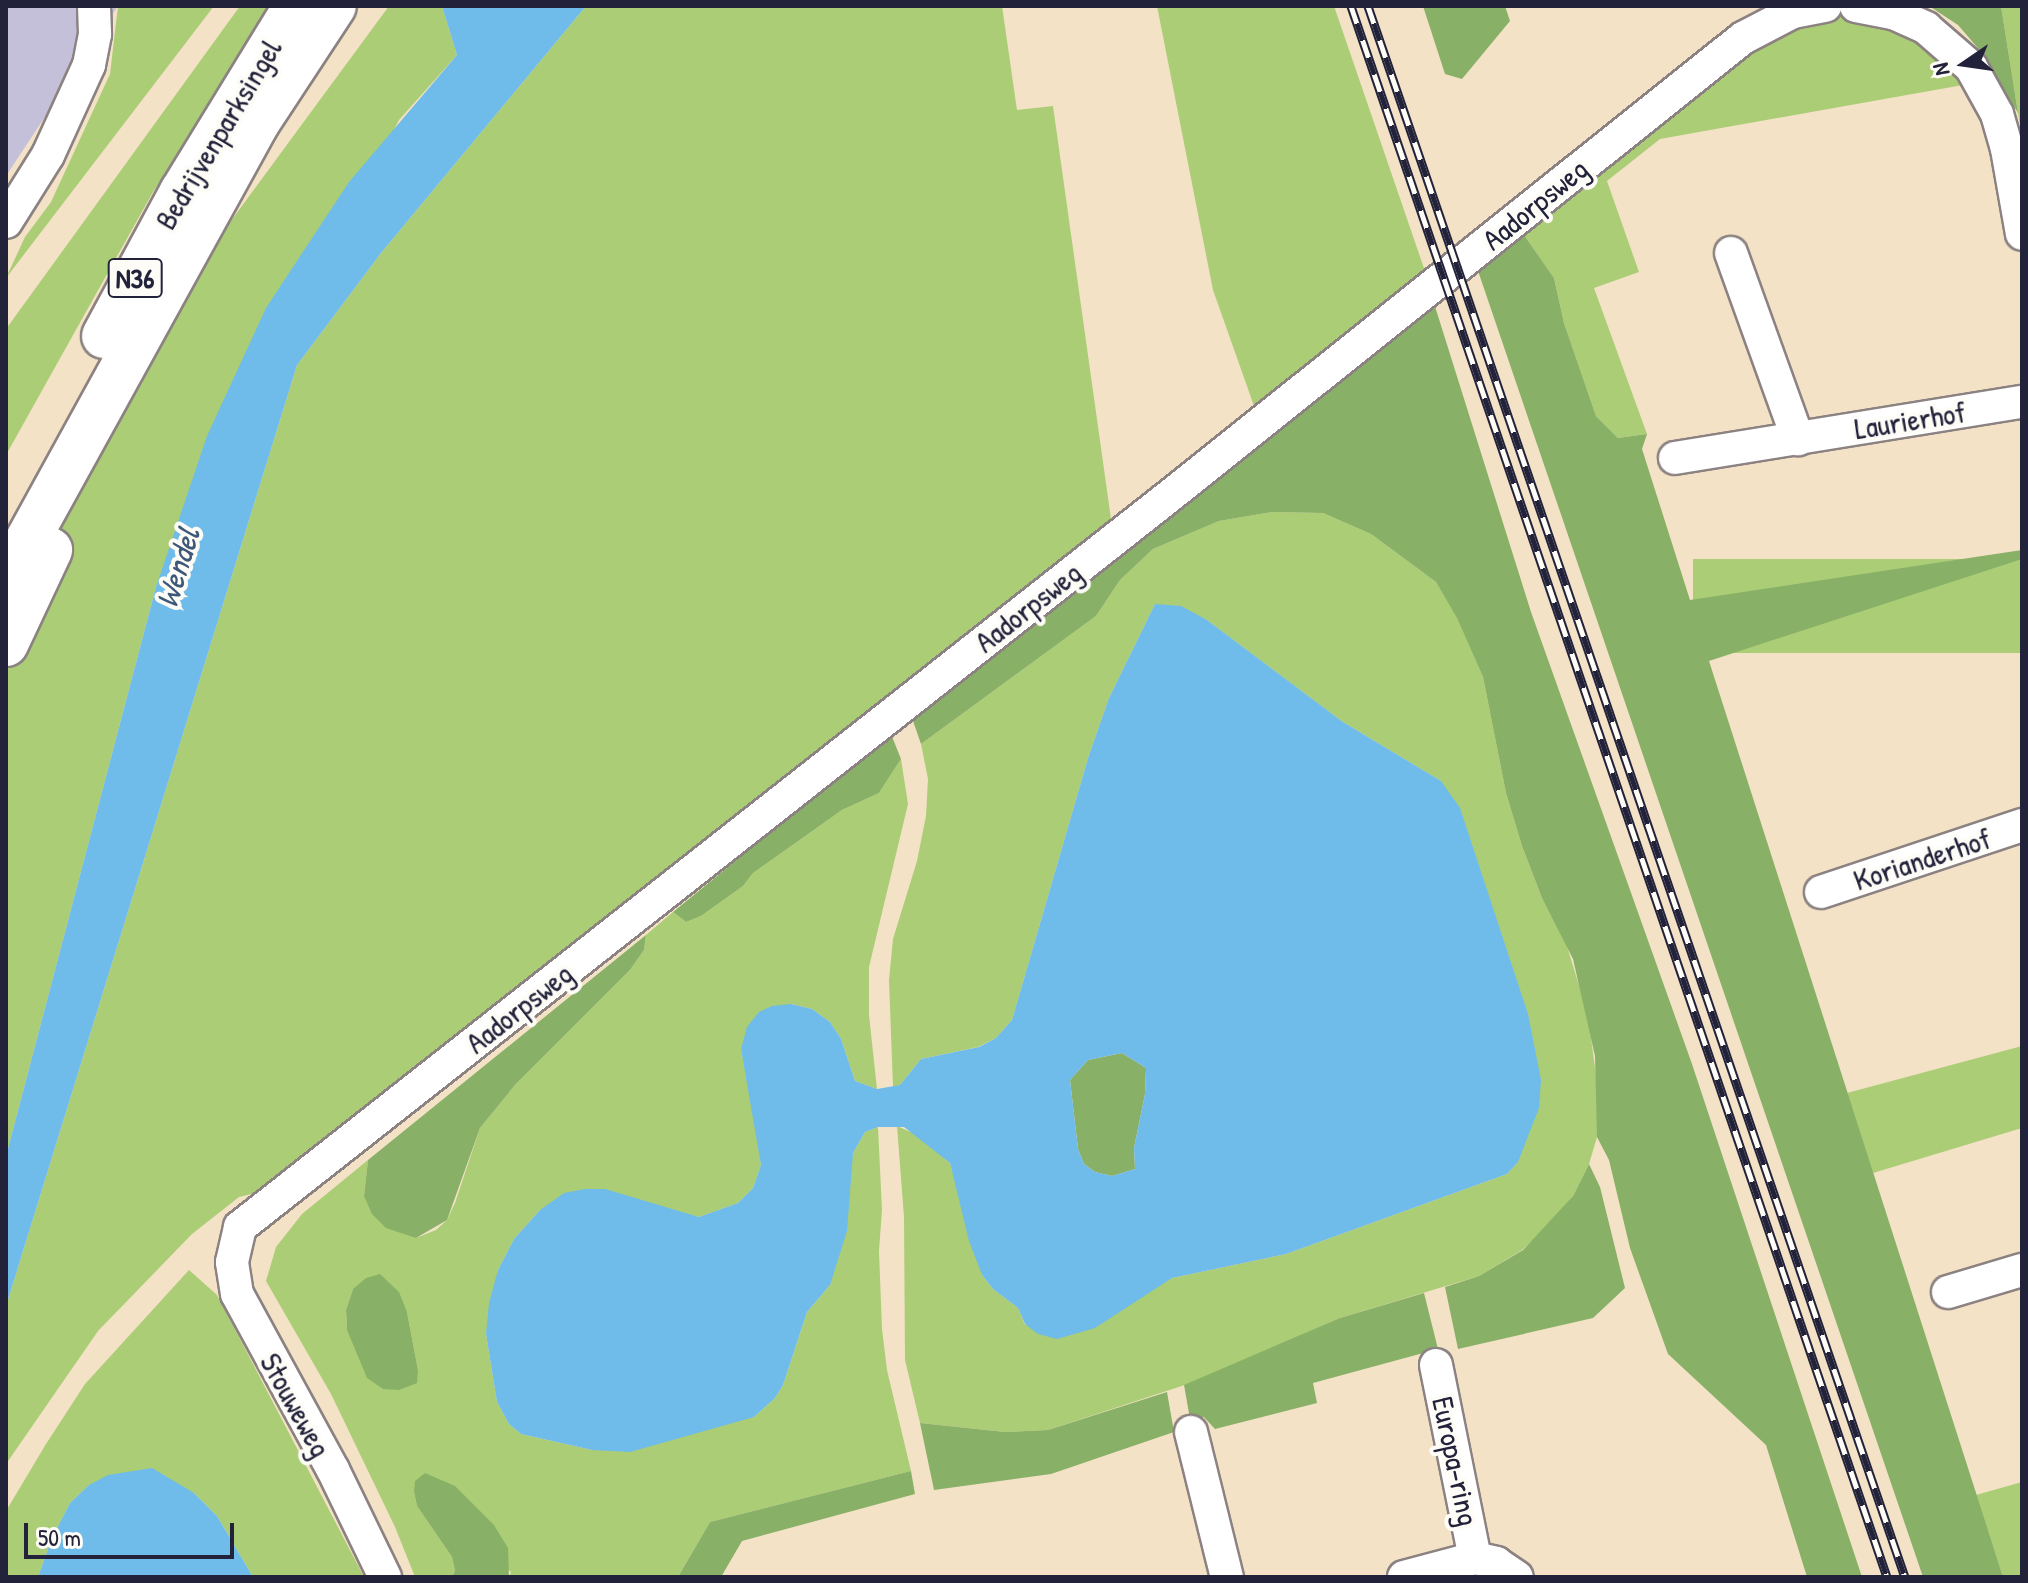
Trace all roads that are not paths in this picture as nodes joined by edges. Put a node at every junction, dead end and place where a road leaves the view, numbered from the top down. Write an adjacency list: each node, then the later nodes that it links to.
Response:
1 (94, 6): 6 (street)
2 (296, 6): 13 (highway, Bedrijvenparksingel / N36)
3 (334, 6): 9 (highway, Bedrijvenparksingel / N36)
4 (1825, 6): 18 (street, Aadorpsweg)
5 (1856, 6): 7 (street)
6 (6, 222)
7 (2022, 234)
8 (1731, 253): 11 (street)
9 (108, 390): 14 (highway, N36); 15 (highway, N36)
10 (2022, 402): 11 (street, Laurierhof)
11 (1798, 439): 12 (street, Laurierhof)
12 (1675, 458)
13 (6, 517)
14 (6, 579)
15 (6, 644)
16 (2022, 825): 17 (street, Korianderhof)
17 (1821, 892)
18 (240, 1227): 24 (street, Stouweweg)
19 (2022, 1270): 20 (street)
20 (1948, 1292)
21 (1436, 1365): 23 (street, Europa-ring)
22 (1191, 1432): 25 (street)
23 (1475, 1558): 26 (street, Europa-ring); 27 (street, Europa-ring)
24 (385, 1577)
25 (1227, 1577)
26 (1404, 1577)
27 (1517, 1577)

